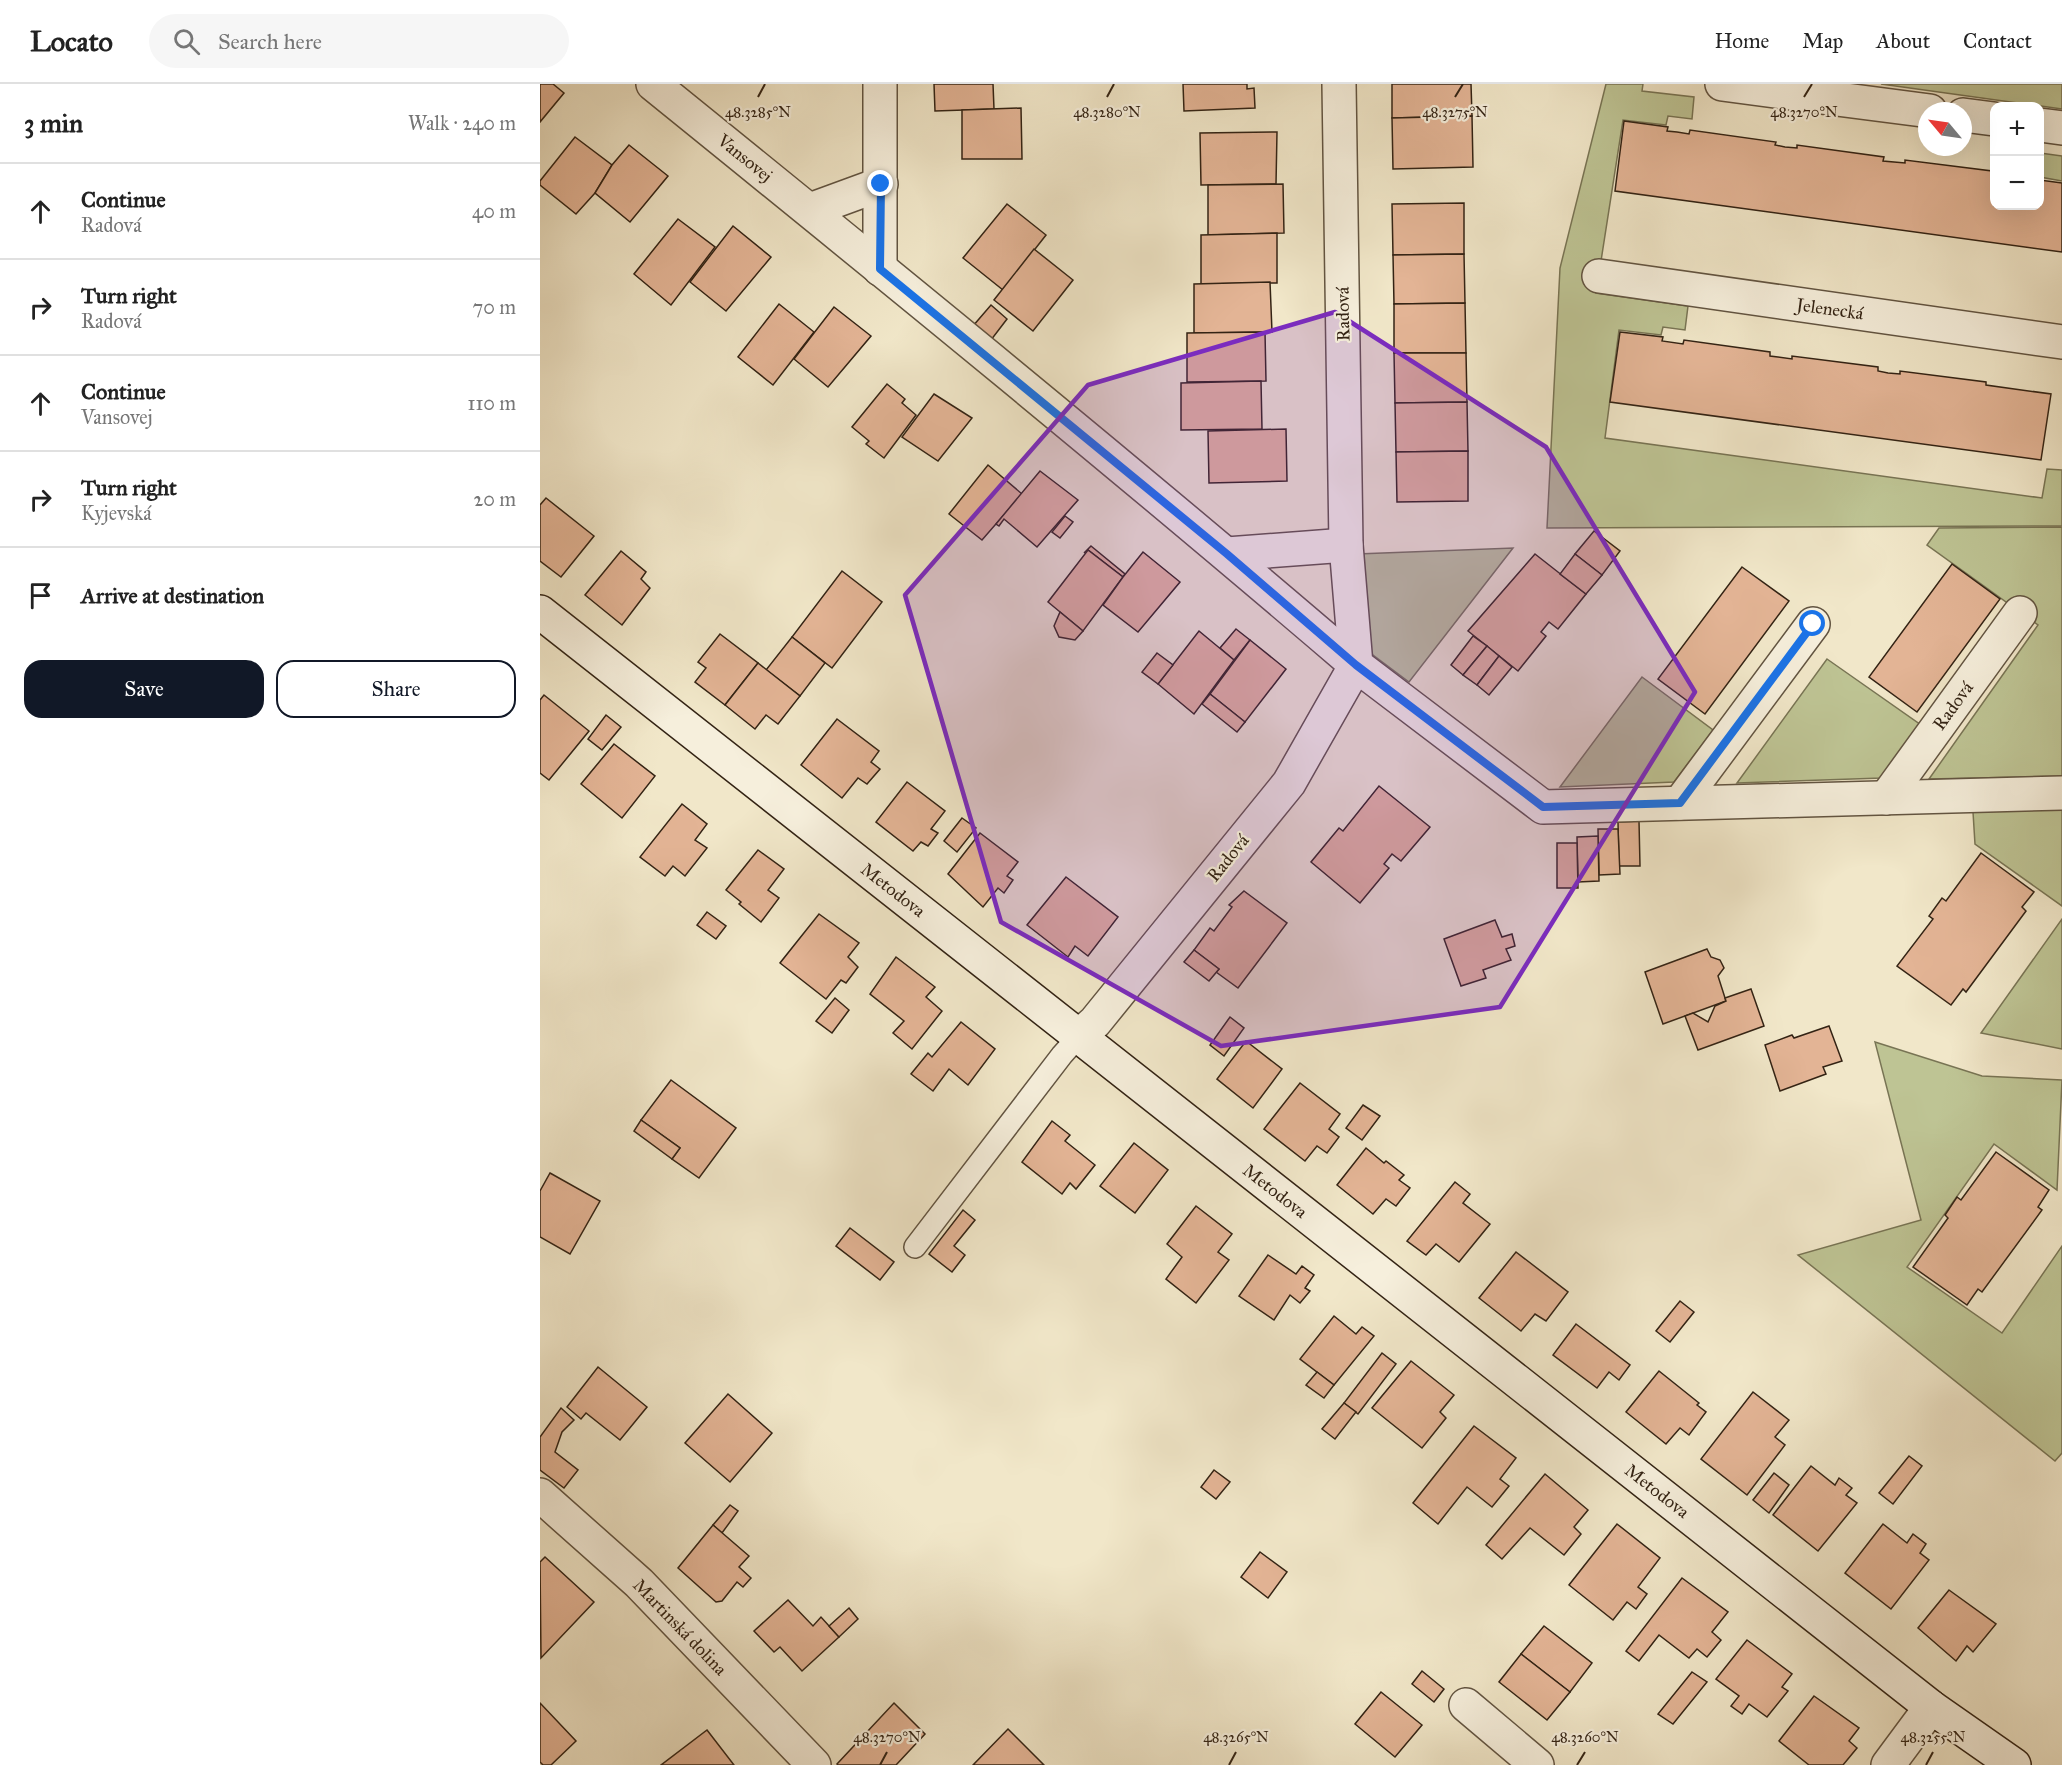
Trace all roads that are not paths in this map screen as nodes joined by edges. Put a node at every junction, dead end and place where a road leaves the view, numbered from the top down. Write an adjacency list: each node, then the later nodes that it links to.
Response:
1 (653, 84): 11 (street, Vansovej)
2 (880, 84): 10 (street)
3 (1339, 84): 15 (street, Radová)
4 (1722, 84): 5 (street)
5 (1918, 109)
6 (1972, 116): 7 (street)
7 (1990, 118)
8 (2044, 126): 9 (street)
9 (2062, 128)
10 (881, 184): 11 (street); 12 (street)
11 (810, 210): 12 (street, Vansovej)
12 (880, 269): 16 (street, Vansovej)
13 (1599, 276): 14 (street, Jelenecká)
14 (2062, 342)
15 (1346, 545): 16 (street); 20 (street, Radová)
16 (1227, 554): 20 (street, Vansovej)
17 (540, 612): 24 (street, Metodova)
18 (2020, 614): 22 (street, Radová)
19 (1813, 624): 23 (street)
20 (1356, 665): 23 (street); 24 (street, Radová)
21 (2062, 793): 22 (street)
22 (1886, 798): 23 (street)
23 (1680, 803)
24 (1079, 1036): 25 (lane); 28 (street, Metodova)
25 (915, 1247)
26 (540, 1495): 29 (street, Martinská dolina)
27 (1466, 1705): 30 (street)
28 (1931, 1707): 31 (street); 32 (street, Metodova)
29 (814, 1765)
30 (1537, 1765)
31 (1888, 1765)
32 (2014, 1765)

